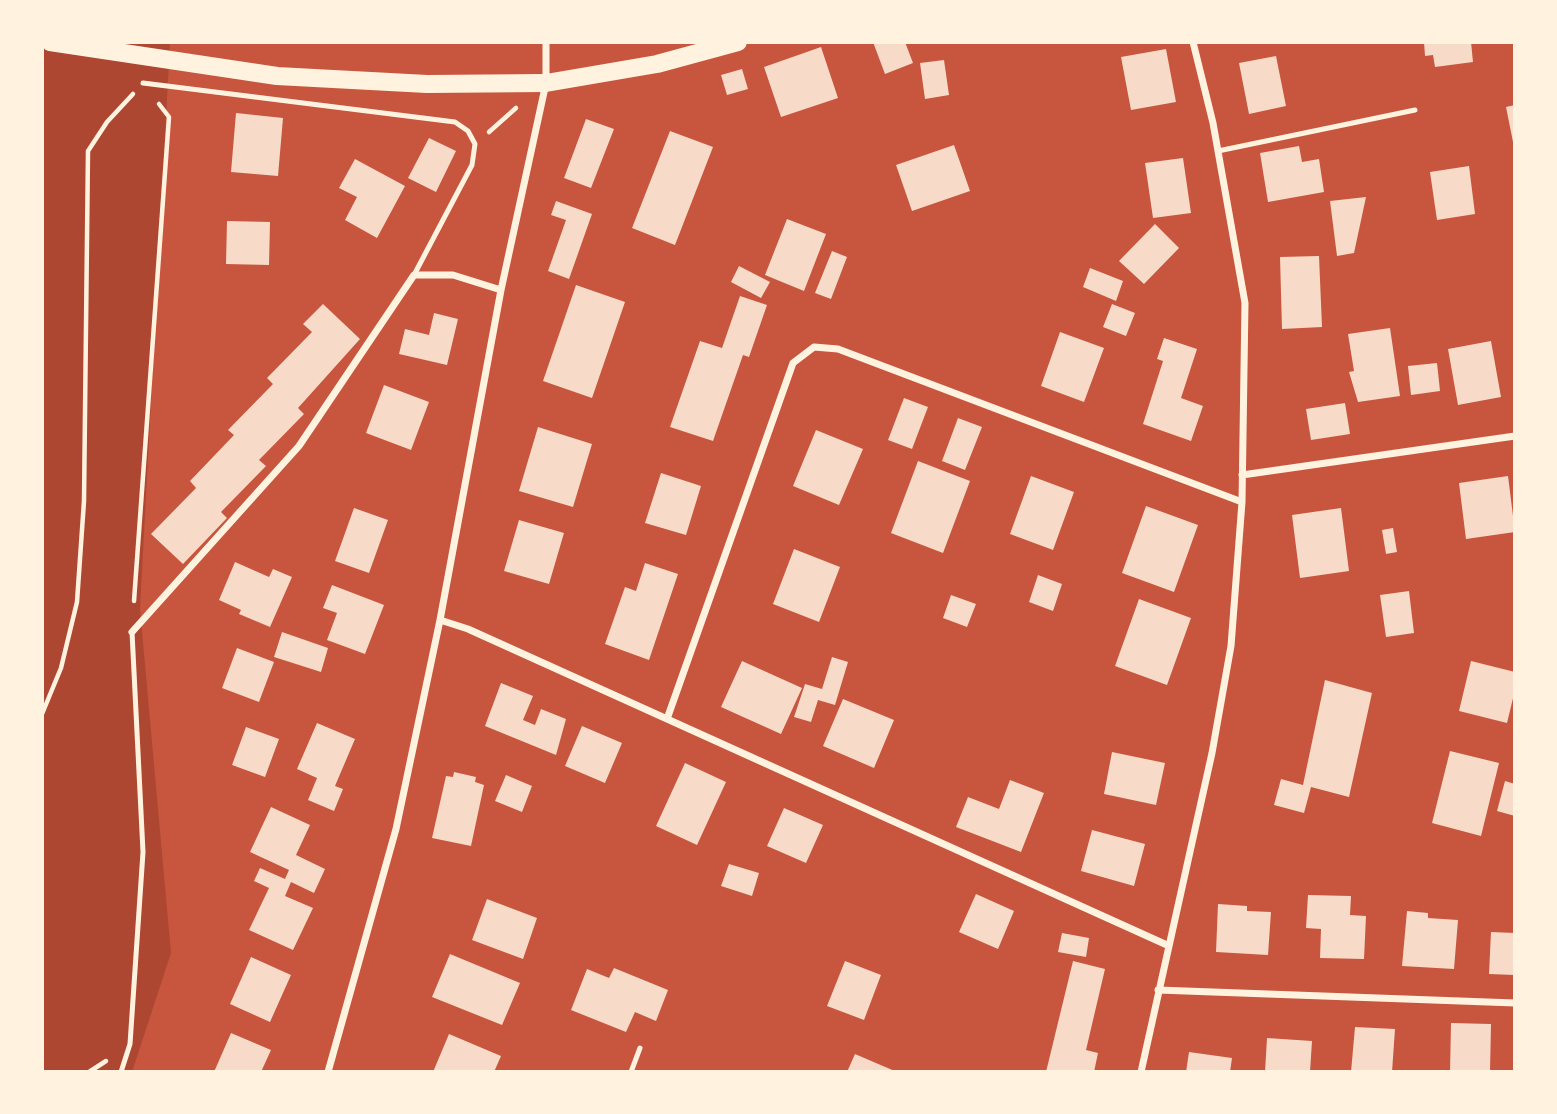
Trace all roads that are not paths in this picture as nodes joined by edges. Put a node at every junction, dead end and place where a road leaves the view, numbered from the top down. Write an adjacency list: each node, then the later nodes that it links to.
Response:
1 (50, 42): 6 (main road)
2 (546, 42): 6 (street)
3 (738, 42): 6 (main road)
4 (1193, 42): 8 (street)
5 (143, 83): 9 (lane)
6 (546, 83): 10 (street)
7 (1415, 110): 8 (lane)
8 (1218, 151): 12 (street)
9 (414, 275): 10 (street); 15 (street)
10 (501, 290): 14 (street)
11 (1515, 436): 12 (street)
12 (1242, 475): 13 (street)
13 (1242, 502): 16 (street); 17 (street)
14 (440, 620): 16 (street); 22 (street)
15 (132, 632): 21 (lane)
16 (667, 719): 17 (street)
17 (1167, 945): 18 (street)
18 (1158, 990): 19 (street); 24 (street)
19 (1515, 1003)
20 (640, 1048): 23 (lane)
21 (121, 1072)
22 (328, 1072)
23 (631, 1072)
24 (1141, 1072)

